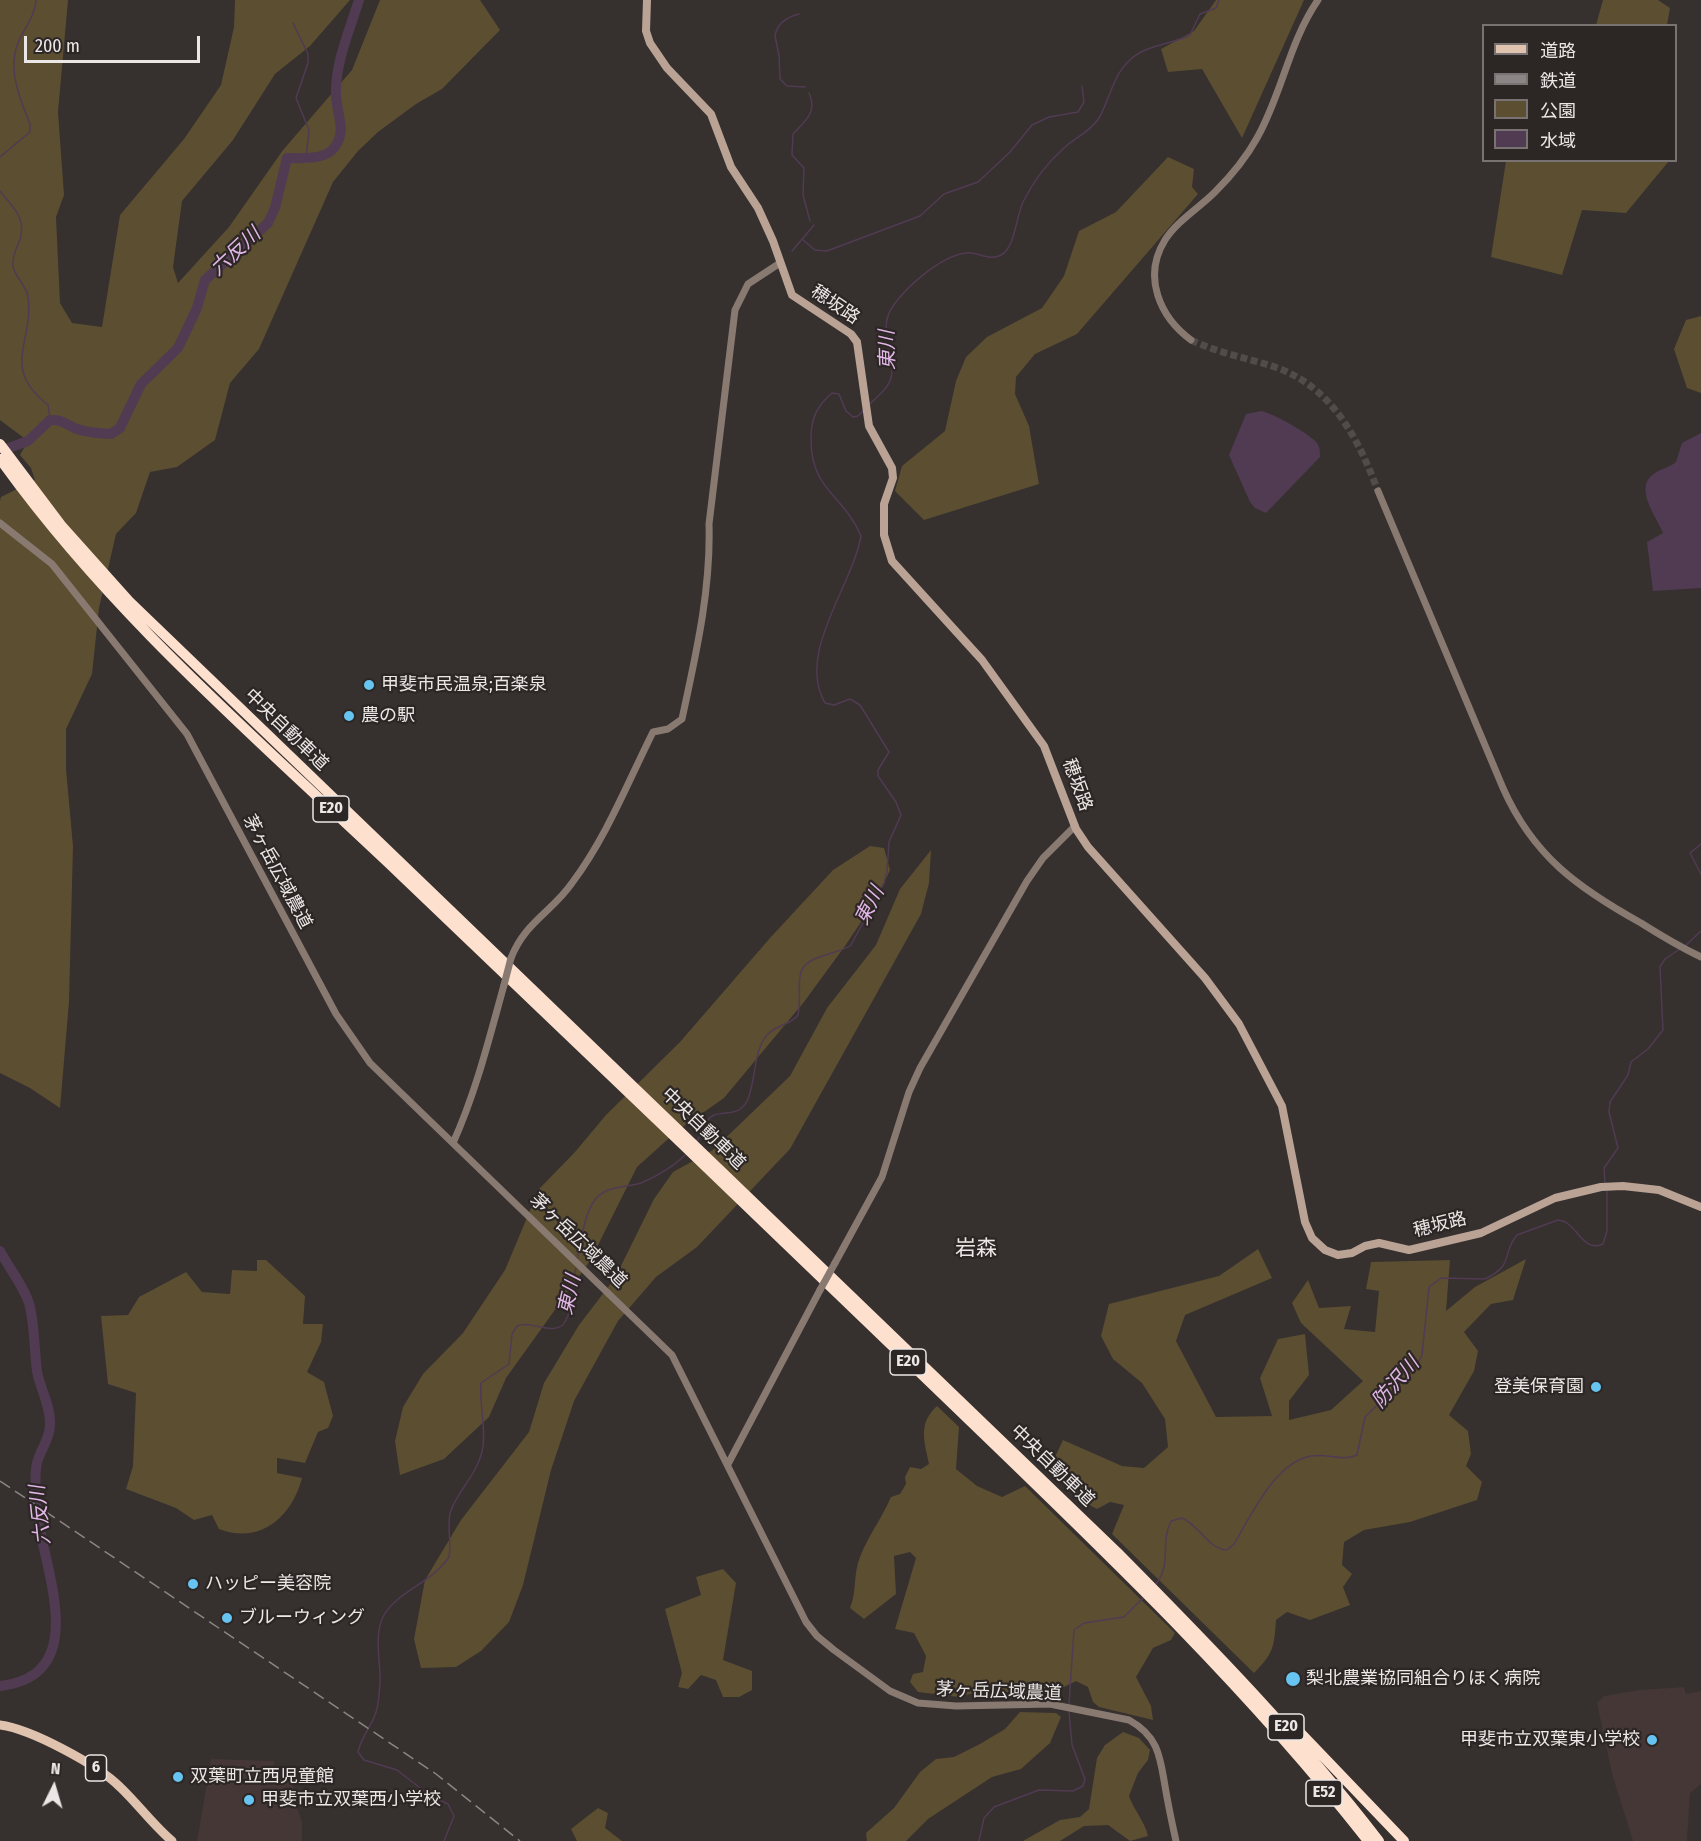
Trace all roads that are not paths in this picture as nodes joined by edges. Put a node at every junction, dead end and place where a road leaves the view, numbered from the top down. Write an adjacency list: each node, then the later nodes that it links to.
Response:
1 (647, 0): 3 (main road, 穂坂路)
2 (1318, 0): 4 (street)
3 (780, 263): 10 (main road, 穂坂路); 12 (street, bridge)
4 (1191, 340)
5 (0, 444): 8 (highway, 中央自動車道 / E20)
6 (0, 459): 8 (highway, 中央自動車道 / E20)
7 (1378, 490): 11 (street)
8 (31, 495): 15 (highway, 中央自動車道 / E20)
9 (0, 523): 12 (street, 茅ヶ岳広域農道)
10 (1075, 826): 13 (main road, 穂坂路); 14 (street, bridge)
11 (1701, 957)
12 (453, 1143): 14 (street, 茅ヶ岳広域農道)
13 (1701, 1207)
14 (728, 1464): 20 (street, 茅ヶ岳広域農道)
15 (1182, 1623): 16 (highway, 中央自動車道 / E20); 18 (highway, 中央自動車道 / E20)
16 (1227, 1662): 23 (highway, 中央自動車道 / E20); 24 (highway, E52)
17 (0, 1725): 19 (main road, 6)
18 (1291, 1745): 21 (highway, E52); 22 (highway, 中央自動車道 / E20)
19 (172, 1841)
20 (1176, 1841)
21 (1358, 1841)
22 (1368, 1841)
23 (1379, 1841)
24 (1404, 1841)

